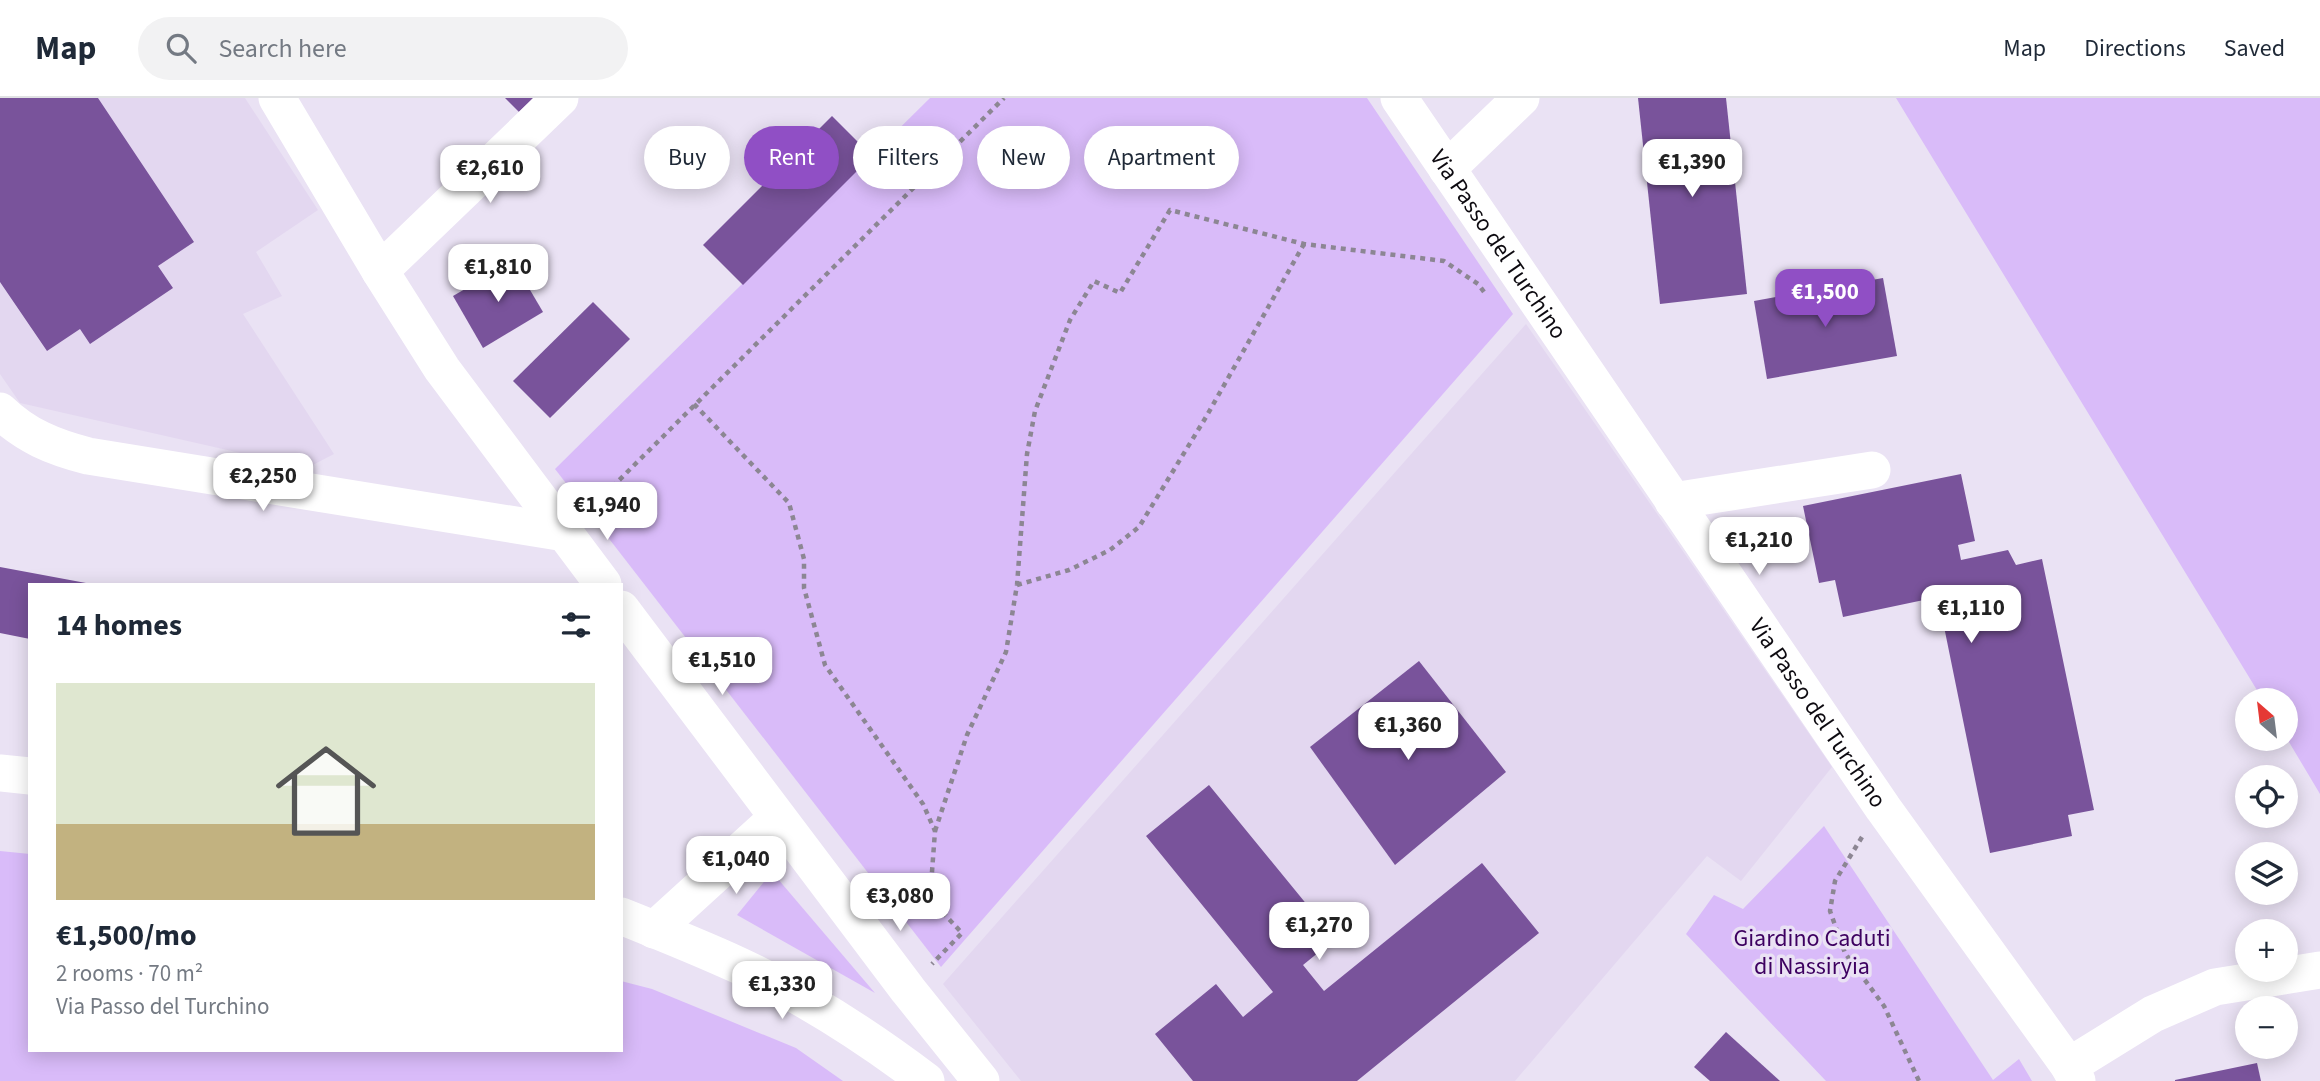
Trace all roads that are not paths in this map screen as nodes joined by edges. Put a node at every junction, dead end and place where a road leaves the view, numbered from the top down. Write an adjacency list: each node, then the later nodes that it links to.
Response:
1 (277, 98): 6 (street)
2 (560, 98): 6 (street)
3 (1399, 98): 5 (street, Via Passo del Turchino)
4 (1521, 98): 5 (street)
5 (1447, 169): 9 (street, Via Passo del Turchino)
6 (380, 271): 10 (street)
7 (0, 411): 10 (street)
8 (1872, 470): 9 (street)
9 (1673, 501): 19 (street, Via Passo del Turchino)
10 (565, 533): 11 (street)
11 (602, 583)
12 (623, 612): 15 (street)
13 (0, 773): 14 (street)
14 (28, 776)
15 (777, 818): 17 (street); 21 (street)
16 (623, 917): 17 (street)
17 (654, 930): 20 (street)
18 (2320, 970): 19 (street)
19 (2073, 1074)
20 (926, 1081)
21 (981, 1081)

